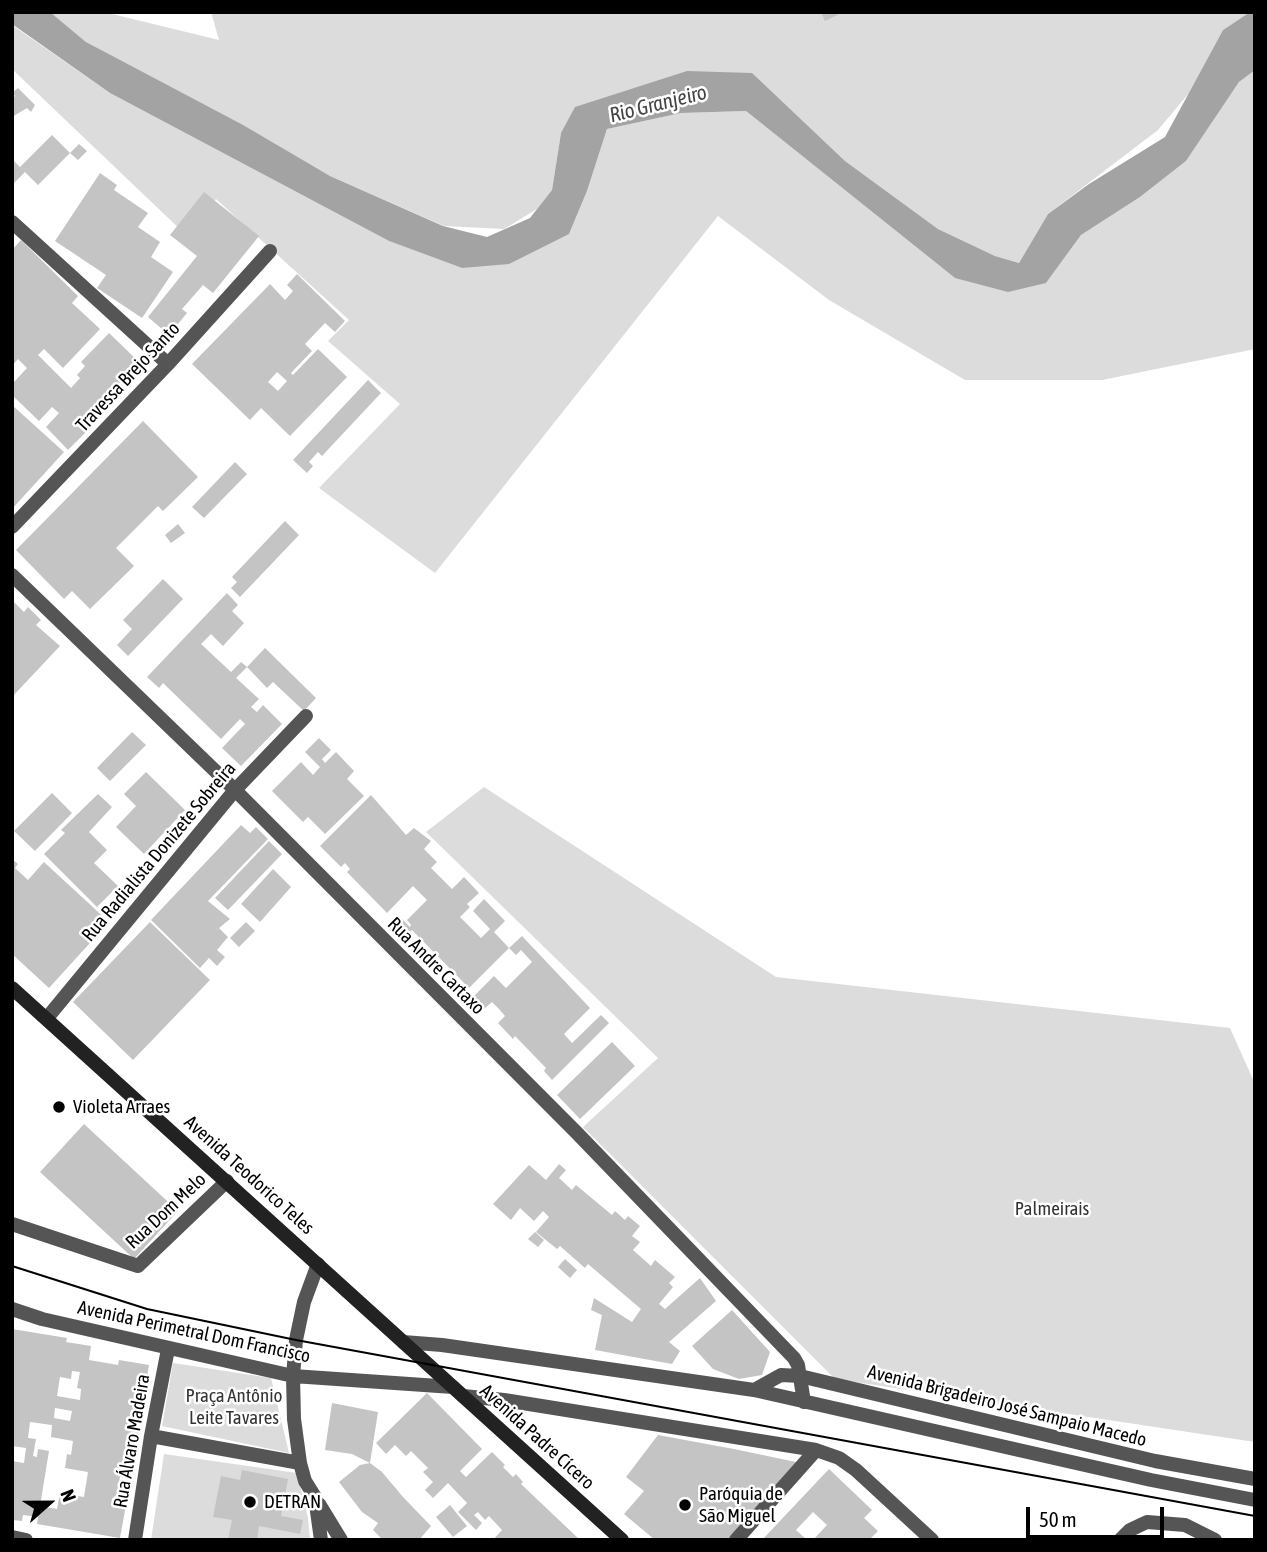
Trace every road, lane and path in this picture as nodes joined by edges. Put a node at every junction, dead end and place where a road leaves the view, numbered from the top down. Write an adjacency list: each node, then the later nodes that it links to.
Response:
1 (12, 222): 3 (street)
2 (270, 251): 3 (street, Travessa Brejo Santo)
3 (168, 364): 4 (street, Travessa Brejo Santo)
4 (12, 527)
5 (12, 575): 7 (street, Rua Andre Cartaxo)
6 (306, 716): 7 (street, Rua Radialista Donizete Sobreira)
7 (235, 790): 9 (street, Rua Radialista Donizete Sobreira); 18 (street, Rua Andre Cartaxo)
8 (12, 988): 9 (main road, Avenida Teodorico Teles)
9 (47, 1018): 10 (main road, Avenida Teodorico Teles)
10 (226, 1181): 11 (street, Rua Dom Melo); 12 (main road, Avenida Teodorico Teles)
11 (12, 1224)
12 (318, 1264): 14 (main road, Avenida Teodorico Teles); 17 (street)
13 (12, 1309): 15 (street, Avenida Perimetral Dom Francisco)
14 (402, 1342): 16 (main road, Avenida Teodorico Teles); 19 (street, Avenida Brigadeiro José Sampaio Macedo)
15 (168, 1349): 17 (street, Avenida Perimetral Dom Francisco); 22 (street, Rua Álvaro Madeira)
16 (426, 1364): 20 (main road, Avenida Padre Cícero)
17 (293, 1376): 20 (street, Avenida Perimetral Dom Francisco); 24 (street)
18 (800, 1376): 19 (street, Avenida Brigadeiro José Sampaio Macedo); 21 (street, Rua Andre Cartaxo); 25 (street, Avenida Brigadeiro José Sampaio Macedo)
19 (754, 1390): 21 (street, Avenida Brigadeiro José Sampaio Macedo)
20 (458, 1392): 23 (street); 33 (main road, Avenida Padre Cícero)
21 (804, 1402): 27 (street, Avenida Brigadeiro José Sampaio Macedo)
22 (151, 1436): 24 (street); 30 (street, Rua Álvaro Madeira)
23 (816, 1450): 34 (street); 35 (street)
24 (300, 1463): 26 (street)
25 (1255, 1479)
26 (315, 1497): 31 (street); 32 (street)
27 (1255, 1500)
28 (12, 1537): 29 (street)
29 (26, 1540)
30 (135, 1540)
31 (321, 1540)
32 (341, 1540)
33 (622, 1540)
34 (736, 1540)
35 (932, 1540)
36 (1119, 1540): 37 (street)
37 (1215, 1540)

